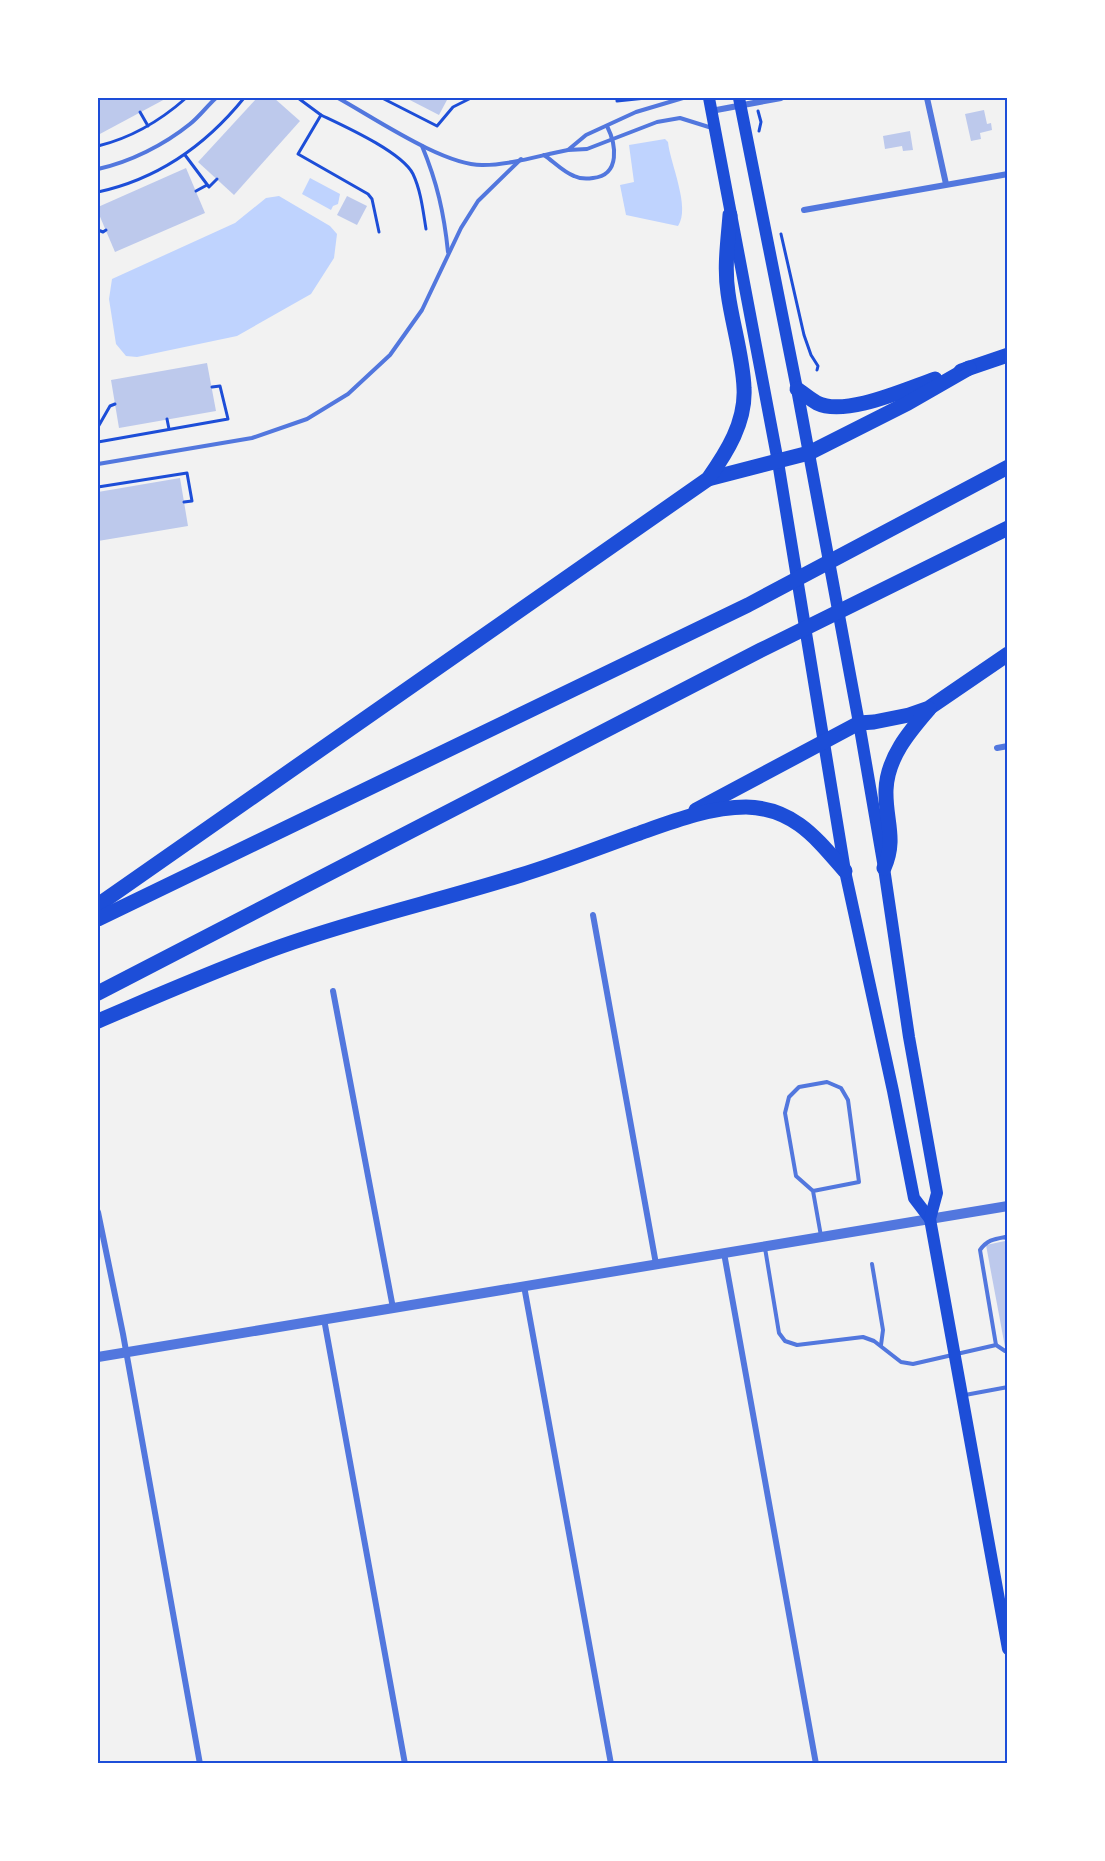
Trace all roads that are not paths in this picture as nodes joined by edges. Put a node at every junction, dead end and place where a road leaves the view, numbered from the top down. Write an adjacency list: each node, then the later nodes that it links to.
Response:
1 (216, 98): 16 (lane)
2 (338, 98): 12 (lane)
3 (683, 98): 9 (lane)
4 (709, 98): 8 (main road)
5 (781, 98): 7 (street)
6 (927, 98): 18 (street)
7 (740, 102): 8 (street); 24 (main road)
8 (711, 111): 10 (main road)
9 (607, 126): 11 (lane); 13 (lane)
10 (715, 129): 11 (lane); 20 (main road)
11 (614, 139): 13 (lane); 14 (lane)
12 (422, 146): 15 (lane); 21 (lane)
13 (568, 150): 14 (lane)
14 (544, 155): 15 (lane)
15 (521, 159): 21 (lane)
16 (98, 169)
17 (1008, 174): 18 (street)
18 (946, 184): 19 (street)
19 (804, 210)
20 (730, 215): 26 (main road); 29 (highway)
21 (448, 252): 27 (lane)
22 (1008, 355): 23 (highway)
23 (969, 368): 24 (highway); 25 (highway)
24 (797, 389): 25 (main road)
25 (809, 453): 26 (highway); 33 (main road)
26 (778, 462): 29 (highway); 34 (main road)
27 (98, 464)
28 (1008, 467): 42 (highway)
29 (708, 479): 40 (highway)
30 (1008, 528): 44 (highway)
31 (1008, 654): 32 (highway)
32 (929, 708): 33 (highway); 38 (highway)
33 (859, 723): 34 (highway); 38 (main road)
34 (823, 742): 37 (highway); 39 (main road)
35 (1008, 747): 36 (street)
36 (997, 748)
37 (677, 820): 39 (highway); 45 (highway)
38 (884, 868): 49 (main road)
39 (845, 872): 49 (main road)
40 (98, 905)
41 (593, 915): 56 (street)
42 (98, 919)
43 (333, 991): 63 (street)
44 (98, 993)
45 (98, 1021)
46 (813, 1191): 46 (lane); 50 (lane)
47 (1008, 1206): 49 (street)
48 (98, 1212): 70 (street)
49 (930, 1219): 50 (street); 71 (main road)
50 (821, 1237): 52 (street)
51 (1008, 1240): 55 (lane)
52 (765, 1246): 53 (street); 68 (lane)
53 (724, 1253): 56 (street); 79 (street)
54 (988, 1256): 55 (lane)
55 (981, 1257): 59 (lane)
56 (657, 1264): 60 (street)
57 (872, 1264): 68 (lane)
58 (991, 1273): 59 (lane)
59 (984, 1274): 62 (lane)
60 (524, 1286): 63 (street); 78 (street)
61 (994, 1290): 62 (lane)
62 (987, 1291): 66 (lane)
63 (393, 1308): 64 (street)
64 (324, 1319): 70 (street); 77 (street)
65 (1002, 1330): 66 (lane)
66 (994, 1332): 67 (lane)
67 (996, 1345): 69 (lane); 71 (lane)
68 (881, 1346): 71 (lane)
69 (1008, 1351)
70 (127, 1353): 72 (street); 76 (street)
71 (954, 1355): 74 (main road)
72 (98, 1357)
73 (1008, 1387): 74 (lane)
74 (961, 1396): 75 (main road)
75 (1008, 1649)
76 (200, 1764)
77 (405, 1764)
78 (611, 1764)
79 (816, 1764)

